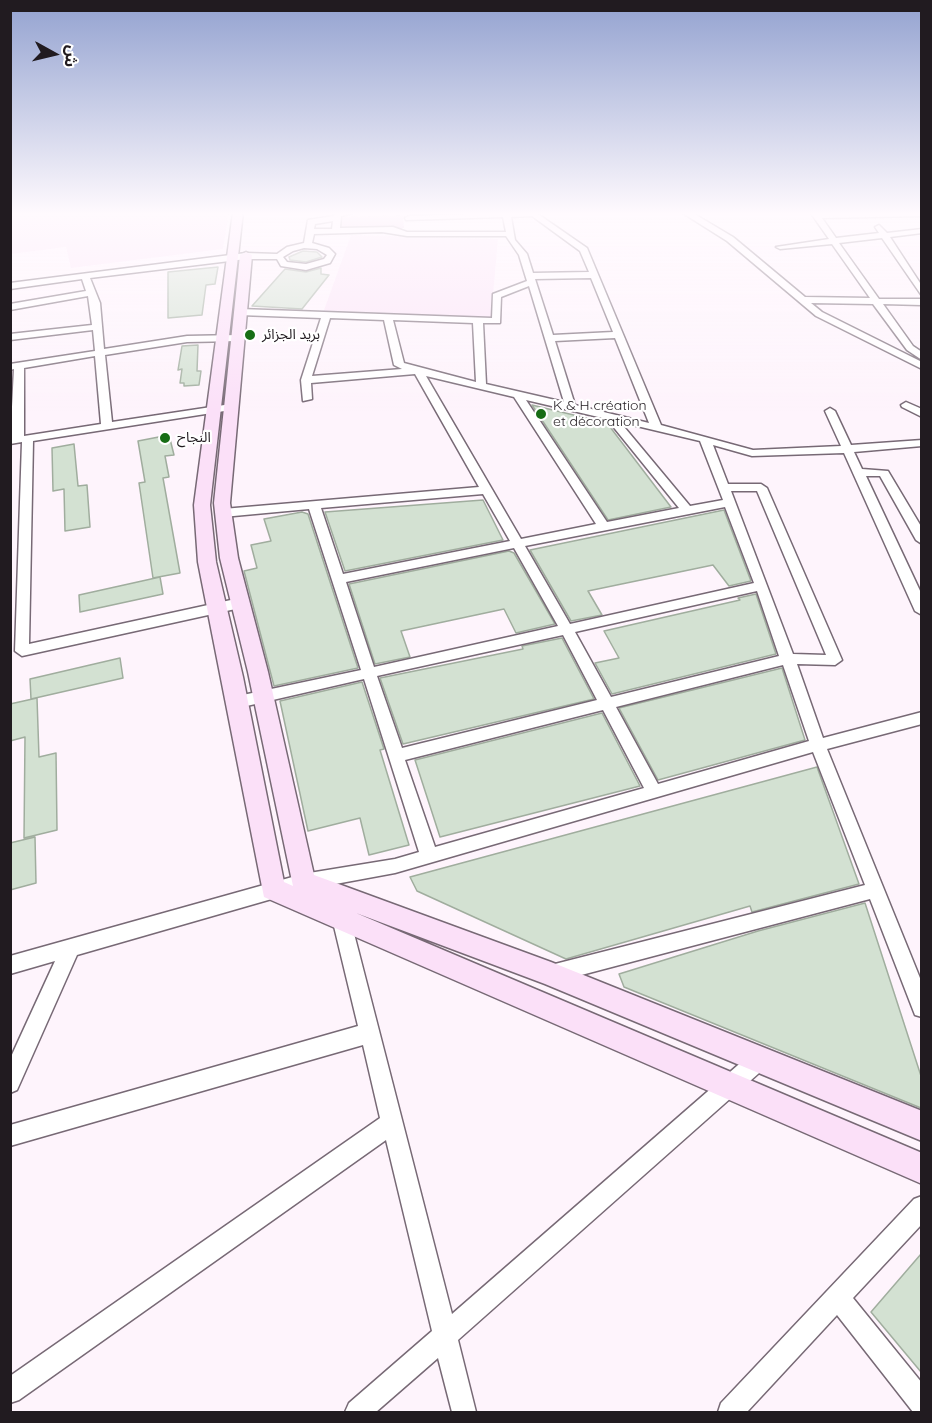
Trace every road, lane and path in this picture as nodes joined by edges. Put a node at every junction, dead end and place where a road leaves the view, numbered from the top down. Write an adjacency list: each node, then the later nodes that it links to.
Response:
1 (67, 278): 11 (street)
2 (86, 278): 12 (street)
3 (237, 278): 25 (street)
4 (239, 278): 18 (street)
5 (538, 278): 10 (street)
6 (596, 278): 23 (street)
7 (777, 278): 14 (street)
8 (859, 278): 15 (street)
9 (912, 278): 13 (street)
10 (531, 279): 21 (street); 26 (street)
11 (10, 286)
12 (91, 293): 17 (street); 22 (street)
13 (921, 293)
14 (803, 300): 15 (street); 29 (street)
15 (876, 302): 16 (street); 30 (street)
16 (921, 302)
17 (10, 307)
18 (240, 312): 19 (street); 25 (street)
19 (326, 315): 20 (street); 34 (street)
20 (388, 317): 21 (street); 33 (street)
21 (477, 320): 35 (street)
22 (98, 327): 24 (street); 28 (street)
23 (619, 335): 26 (street); 46 (street)
24 (13, 337): 27 (street)
25 (230, 338): 28 (street); 40 (street)
26 (549, 338): 41 (street)
27 (10, 351)
28 (100, 354): 32 (street); 45 (street)
29 (901, 356): 30 (street); 31 (street)
30 (921, 358)
31 (921, 366)
32 (15, 367): 38 (street)
33 (418, 371): 34 (street); 35 (street); 52 (street)
34 (306, 380): 37 (street)
35 (482, 386): 36 (street)
36 (518, 395): 41 (street); 57 (street)
37 (307, 399)
38 (15, 402): 48 (street)
39 (906, 405): 43 (street)
40 (222, 408): 45 (street); 56 (street); 63 (street)
41 (571, 408): 44 (street)
42 (830, 411): 50 (street)
43 (921, 414)
44 (612, 418): 46 (street); 55 (street)
45 (108, 426): 48 (street)
46 (657, 428): 47 (street)
47 (705, 439): 50 (street); 53 (street)
48 (19, 440): 65 (street)
49 (921, 443): 50 (street)
50 (848, 449): 51 (street)
51 (858, 472): 58 (street); 64 (street)
52 (486, 490): 54 (street); 59 (street)
53 (727, 495): 55 (street); 61 (street); 67 (street)
54 (314, 505): 56 (street); 60 (street)
55 (687, 511): 57 (street)
56 (224, 513): 62 (street)
57 (604, 527): 59 (street)
58 (921, 540)
59 (517, 544): 60 (street); 66 (street)
60 (338, 579): 68 (street)
61 (762, 586): 66 (street); 67 (street)
62 (240, 603): 63 (street); 69 (street)
63 (218, 609): 65 (street); 70 (street)
64 (921, 610)
65 (17, 614)
66 (567, 630): 68 (street); 71 (street)
67 (788, 659): 71 (street); 73 (street)
68 (369, 674): 69 (street); 74 (street)
69 (263, 696): 70 (street); 77 (street)
70 (238, 702): 78 (street)
71 (608, 705): 74 (street); 75 (street)
72 (921, 718): 73 (street)
73 (818, 745): 75 (street); 79 (street)
74 (396, 756): 76 (street)
75 (654, 792): 76 (street)
76 (429, 856): 77 (street)
77 (303, 882): 78 (street); 83 (street)
78 (273, 889): 80 (street); 81 (street)
79 (875, 890): 83 (street); 84 (street)
80 (341, 918): 85 (street); 88 (street)
81 (71, 947): 82 (street); 87 (street)
82 (10, 965)
83 (551, 974): 86 (street)
84 (921, 1008)
85 (369, 1033): 89 (street); 91 (street)
86 (760, 1059): 88 (street); 90 (street)
87 (10, 1083)
88 (729, 1085): 92 (street); 95 (street)
89 (392, 1123): 95 (street); 96 (street)
90 (921, 1126)
91 (10, 1136)
92 (921, 1169)
93 (921, 1207): 94 (street)
94 (837, 1297): 97 (street); 100 (street)
95 (445, 1338): 98 (street); 99 (street)
96 (10, 1391)
97 (921, 1403)
98 (358, 1413)
99 (464, 1413)
100 (730, 1413)

